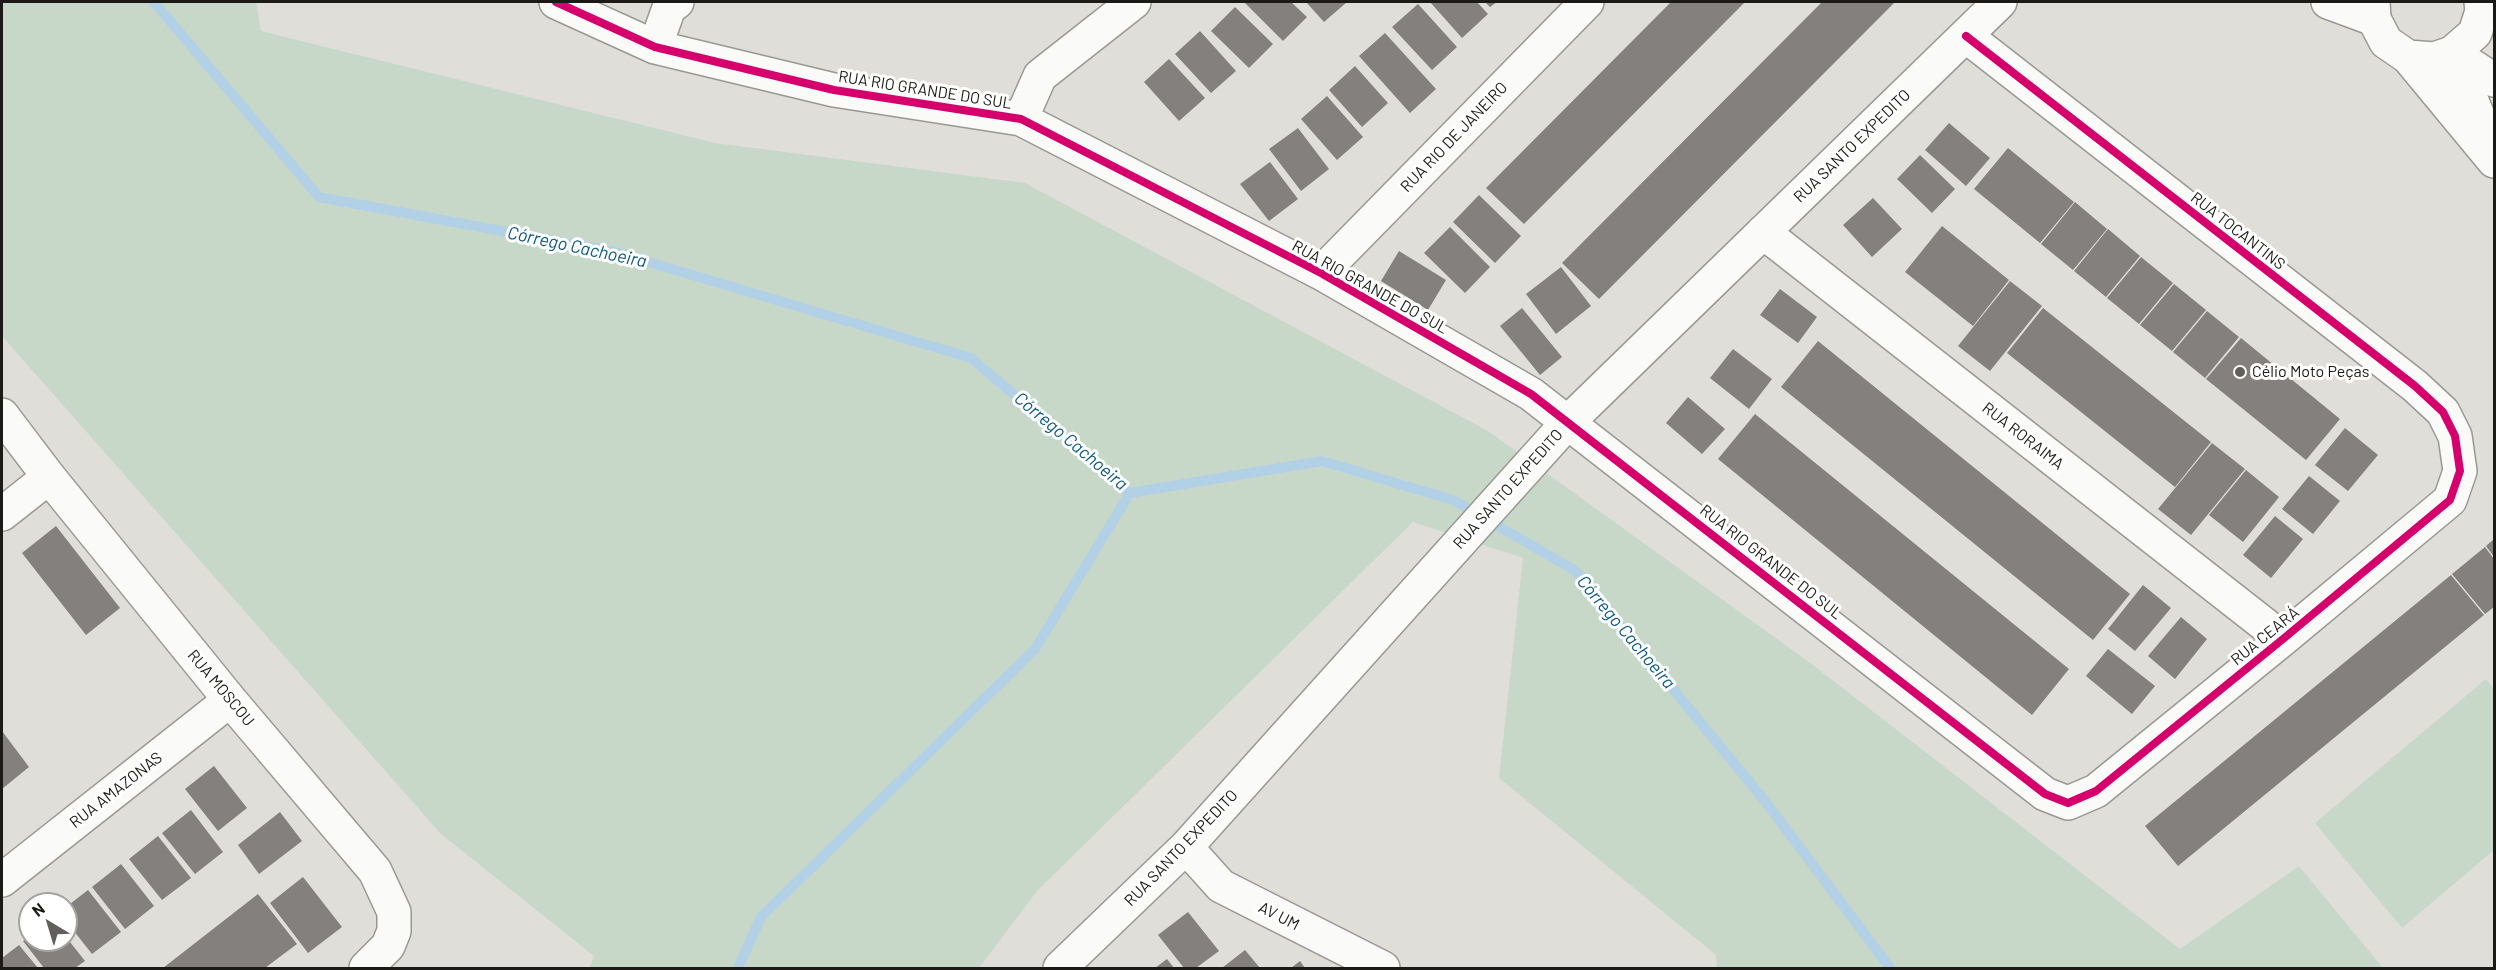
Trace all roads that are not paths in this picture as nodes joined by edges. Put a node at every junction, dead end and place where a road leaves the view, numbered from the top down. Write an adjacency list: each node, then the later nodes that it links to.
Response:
1 (556, 2): 10 (street, RUA RIO GRANDE DO SUL)
2 (677, 2): 10 (street)
3 (1134, 2): 14 (street)
4 (1587, 2): 17 (street, RUA RIO DE JANEIRO)
5 (2000, 2): 9 (street, RUA SANTO EXPEDITO)
6 (2328, 2): 8 (street)
7 (2481, 2): 11 (street)
8 (2373, 10): 12 (street)
9 (1966, 36): 16 (street, RUA SANTO EXPEDITO); 20 (street, RUA TOCANTINS)
10 (655, 46): 14 (street, RUA RIO GRANDE DO SUL)
11 (2452, 53): 12 (street); 13 (street); 15 (street)
12 (2408, 57): 15 (street)
13 (2494, 80)
14 (1021, 118): 17 (street, RUA RIO GRANDE DO SUL)
15 (2494, 159)
16 (1763, 232): 19 (street, RUA SANTO EXPEDITO); 23 (street, RUA RORAIMA)
17 (1321, 273): 19 (street, RUA RIO GRANDE DO SUL)
18 (2, 415): 21 (street, RUA MOSCOU)
19 (1569, 421): 25 (street, RUA RIO GRANDE DO SUL); 26 (street, RUA SANTO EXPEDITO)
20 (2460, 471): 23 (street, RUA CEARÁ)
21 (49, 477): 22 (street); 24 (street, RUA MOSCOU)
22 (2, 514)
23 (2283, 639): 25 (street, RUA CEARÁ)
24 (230, 700): 27 (street, RUA AMAZONAS); 28 (street, RUA MOSCOU)
25 (2068, 803)
26 (1186, 848): 29 (street, RUA SANTO EXPEDITO); 30 (street, AV UM)
27 (2, 880)
28 (366, 969)
29 (1060, 969)
30 (1383, 969)

